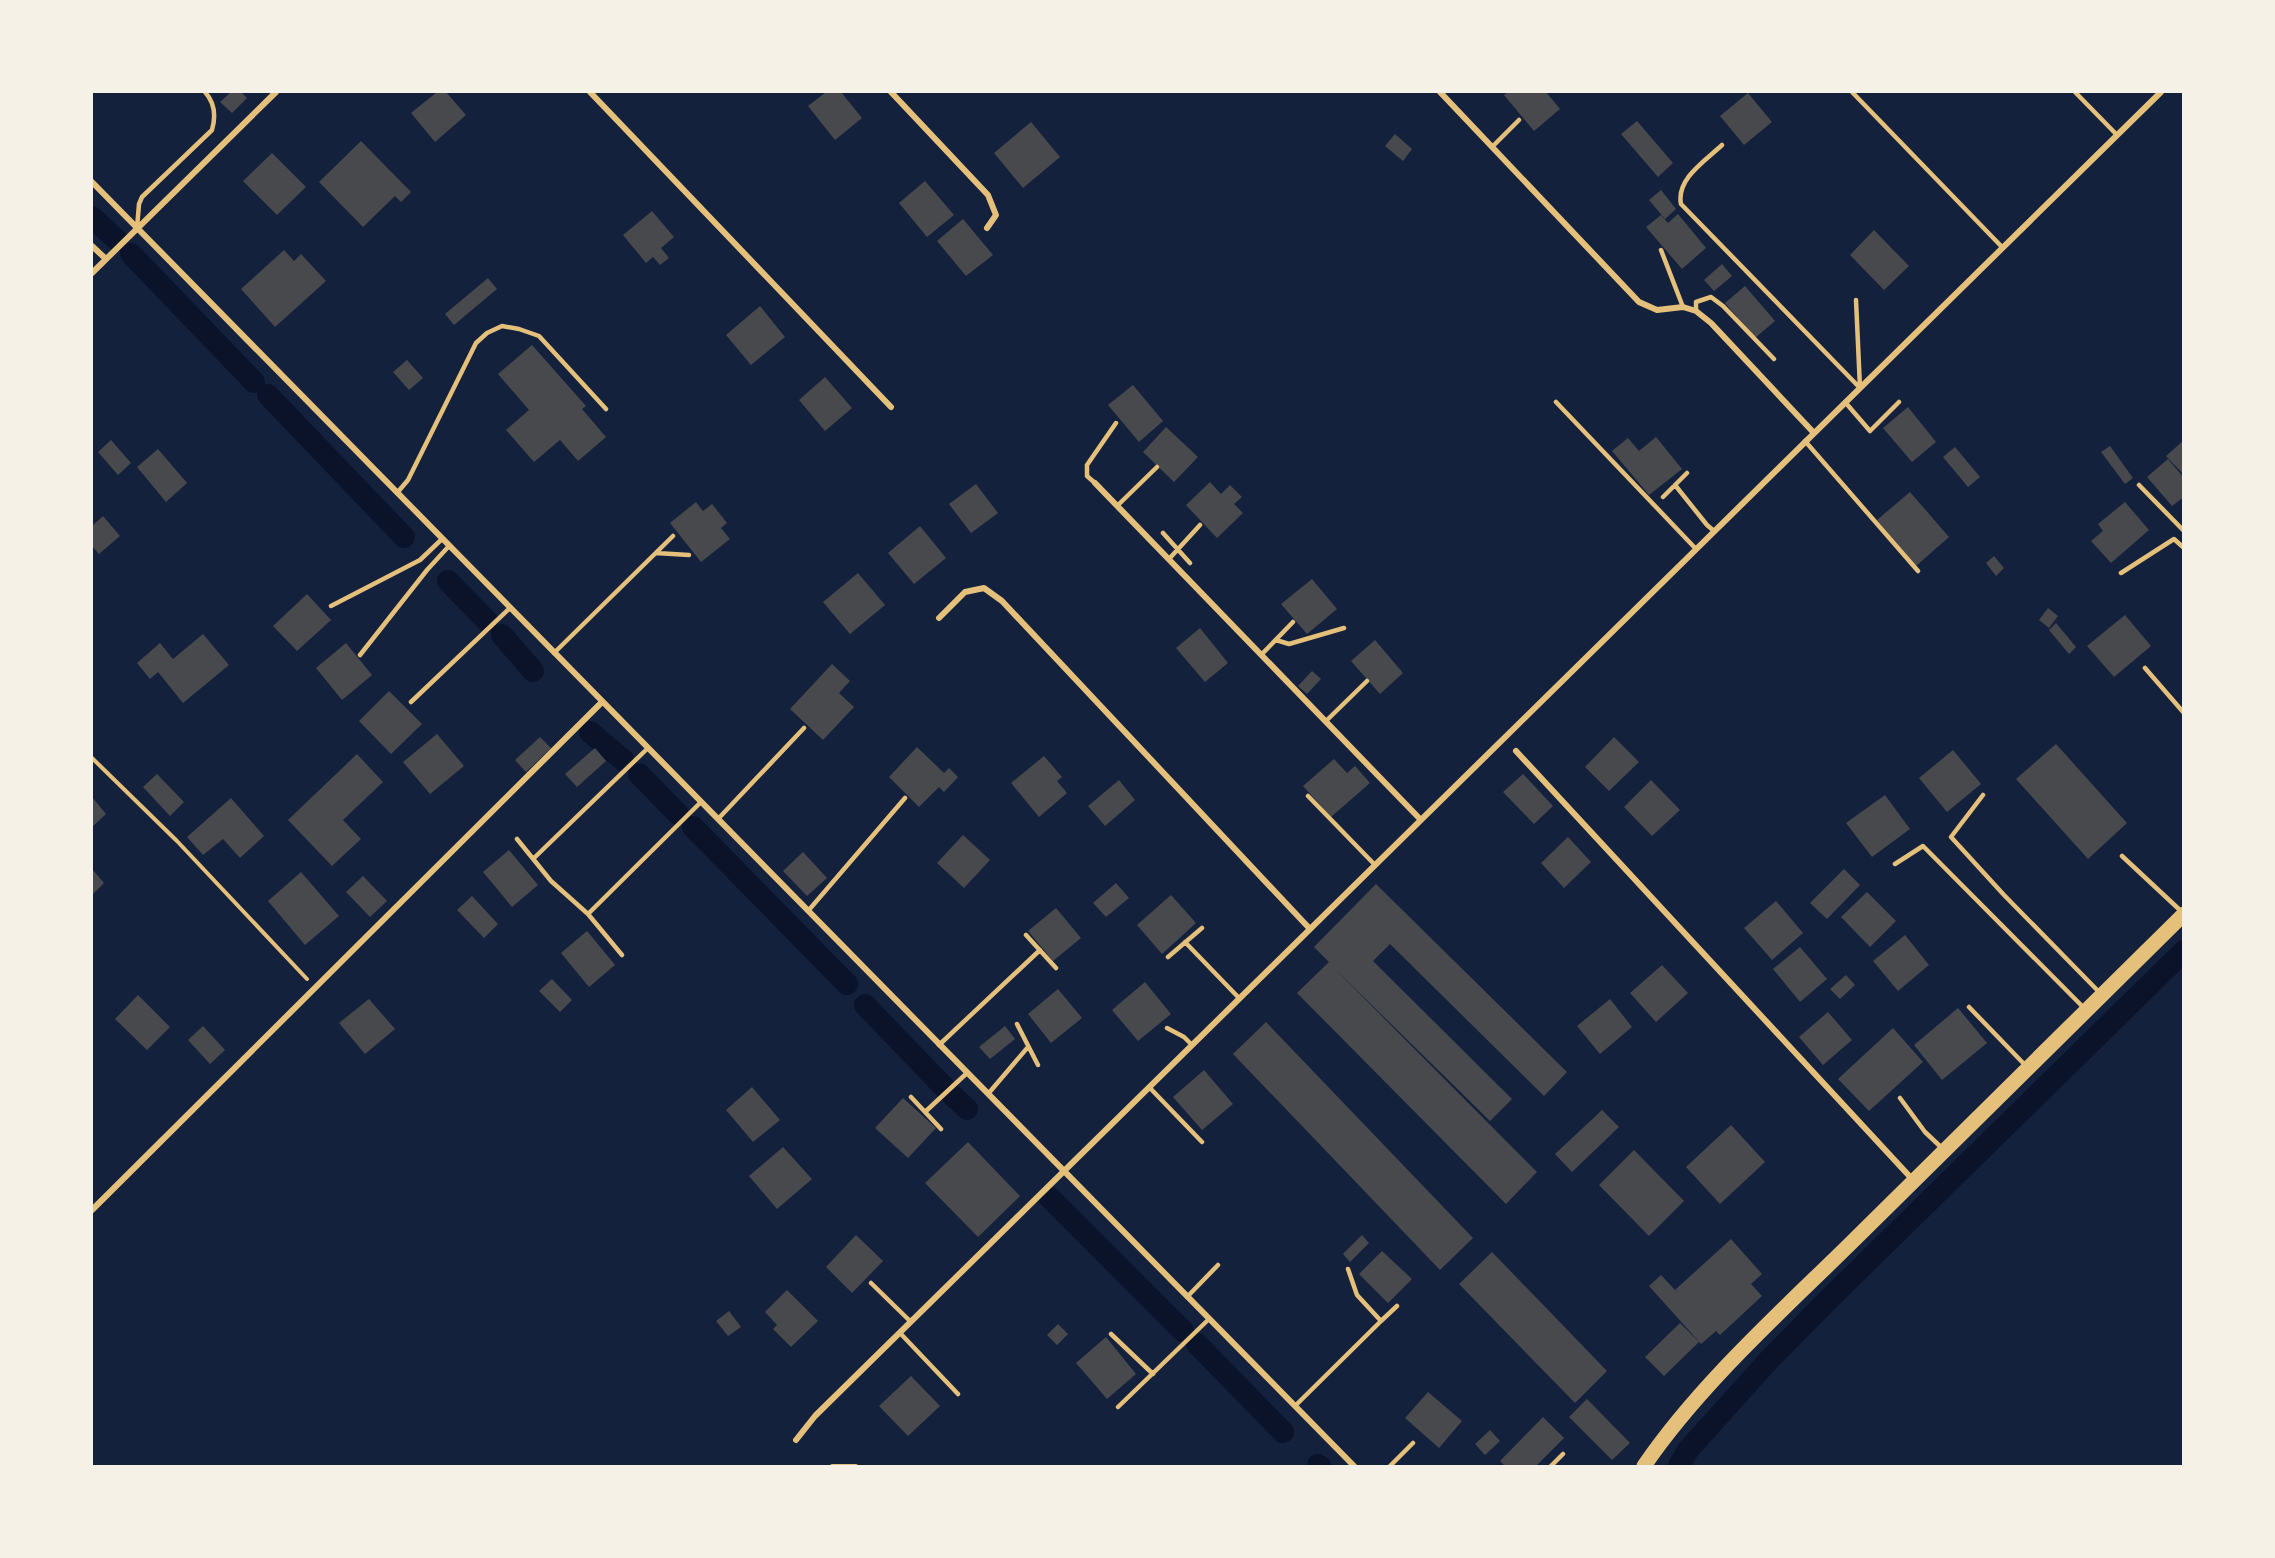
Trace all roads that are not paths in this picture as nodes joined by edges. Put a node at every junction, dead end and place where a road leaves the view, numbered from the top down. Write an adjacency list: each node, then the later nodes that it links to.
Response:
1 (205, 92): 14 (lane)
2 (276, 92): 14 (street)
3 (590, 92): 29 (street)
4 (891, 92): 15 (street)
5 (1440, 92): 12 (street)
6 (1852, 92): 17 (lane)
7 (2075, 92): 10 (lane)
8 (2161, 92): 10 (street)
9 (1519, 120): 12 (lane)
10 (2116, 135): 17 (street)
11 (1722, 145): 25 (lane)
12 (1492, 147): 22 (street)
13 (92, 182): 14 (street)
14 (137, 228): 19 (street); 39 (street)
15 (987, 228)
16 (92, 246): 19 (street)
17 (2002, 247): 25 (street)
18 (1661, 250): 22 (lane)
19 (106, 259): 20 (street)
20 (92, 273)
21 (1856, 300): 25 (lane)
22 (1683, 307): 23 (street)
23 (1696, 311): 24 (lane); 32 (street)
24 (1774, 359)
25 (1860, 388): 27 (street)
26 (1556, 402): 50 (lane)
27 (1845, 402): 28 (lane); 32 (street)
28 (1899, 402)
29 (891, 407)
30 (606, 409): 39 (lane)
31 (1116, 423): 36 (lane)
32 (1814, 433): 33 (street)
33 (1805, 441): 43 (street); 56 (lane)
34 (1157, 467): 41 (lane)
35 (1687, 473): 37 (lane)
36 (1095, 483): 41 (street)
37 (1675, 485): 40 (lane); 43 (lane)
38 (2139, 485): 44 (lane)
39 (397, 493): 47 (street)
40 (1663, 497)
41 (1117, 506): 54 (street)
42 (1200, 525): 51 (lane)
43 (1714, 531): 50 (street)
44 (2184, 531)
45 (1163, 533): 51 (lane)
46 (673, 536): 52 (lane)
47 (442, 539): 48 (street); 58 (lane)
48 (449, 546): 59 (street); 65 (lane)
49 (2184, 548): 57 (lane)
50 (1696, 549): 81 (street)
51 (1178, 550): 54 (lane); 55 (lane)
52 (656, 553): 53 (lane); 64 (lane)
53 (689, 555)
54 (1169, 560): 66 (street)
55 (1190, 563)
56 (1918, 571)
57 (2121, 573)
58 (332, 606)
59 (510, 608): 64 (street); 69 (lane)
60 (939, 618): 91 (street)
61 (1293, 621): 63 (lane)
62 (1344, 628): 63 (lane)
63 (1276, 640): 66 (lane)
64 (554, 653): 70 (street)
65 (360, 655)
66 (1261, 655): 72 (street)
67 (2145, 668): 71 (lane)
68 (1367, 681): 72 (lane)
69 (411, 702)
70 (602, 702): 74 (street); 120 (street)
71 (2184, 713)
72 (1326, 721): 81 (street)
73 (804, 728): 80 (lane)
74 (648, 748): 79 (street); 84 (lane)
75 (1516, 751): 119 (street)
76 (1983, 795): 98 (lane)
77 (1308, 796): 86 (lane)
78 (905, 798): 87 (lane)
79 (701, 802): 80 (street); 88 (lane)
80 (717, 819): 87 (street)
81 (1421, 820): 86 (street)
82 (517, 839): 84 (lane)
83 (2122, 856): 89 (lane)
84 (534, 859): 88 (lane)
85 (1895, 864): 101 (lane)
86 (1375, 865): 91 (street)
87 (808, 911): 104 (street)
88 (588, 914): 95 (lane)
89 (2184, 914): 98 (main road)
90 (1202, 928): 93 (lane)
91 (1310, 929): 99 (street)
92 (1026, 935): 94 (lane)
93 (1185, 942): 96 (lane); 99 (lane)
94 (1040, 950): 97 (lane); 104 (lane)
95 (622, 955)
96 (1168, 957)
97 (1056, 968)
98 (2102, 994): 101 (main road)
99 (1239, 998): 105 (street)
100 (1969, 1006): 108 (lane)
101 (2086, 1010): 108 (main road)
102 (1017, 1024): 106 (lane)
103 (1167, 1028): 105 (lane)
104 (939, 1044): 109 (street)
105 (1192, 1045): 110 (street)
106 (1028, 1047): 107 (lane); 111 (lane)
107 (1038, 1065)
108 (2028, 1068): 117 (main road)
109 (967, 1073): 111 (street); 114 (lane)
110 (1149, 1087): 116 (lane); 118 (street)
111 (988, 1094): 118 (street)
112 (911, 1097): 114 (lane)
113 (1900, 1098): 117 (lane)
114 (925, 1112): 115 (lane)
115 (941, 1129)
116 (1202, 1142)
117 (1944, 1150): 119 (main road)
118 (1064, 1171): 124 (street); 128 (street)
119 (1913, 1181): 141 (main road)
120 (92, 1210)
121 (1218, 1265): 124 (lane)
122 (1348, 1269): 127 (lane)
123 (871, 1283): 128 (lane)
124 (1187, 1297): 126 (street)
125 (1397, 1306): 127 (lane)
126 (1209, 1318): 131 (lane); 133 (street)
127 (1382, 1321): 133 (lane)
128 (911, 1322): 129 (street)
129 (900, 1333): 132 (lane); 135 (street)
130 (1111, 1334): 131 (lane)
131 (1153, 1374): 134 (lane)
132 (958, 1394)
133 (1295, 1406): 138 (street)
134 (1118, 1407)
135 (796, 1440)
136 (1413, 1443): 139 (lane)
137 (1563, 1454): 140 (lane)
138 (1354, 1467)
139 (1390, 1467)
140 (1551, 1467)
141 (1644, 1467)

